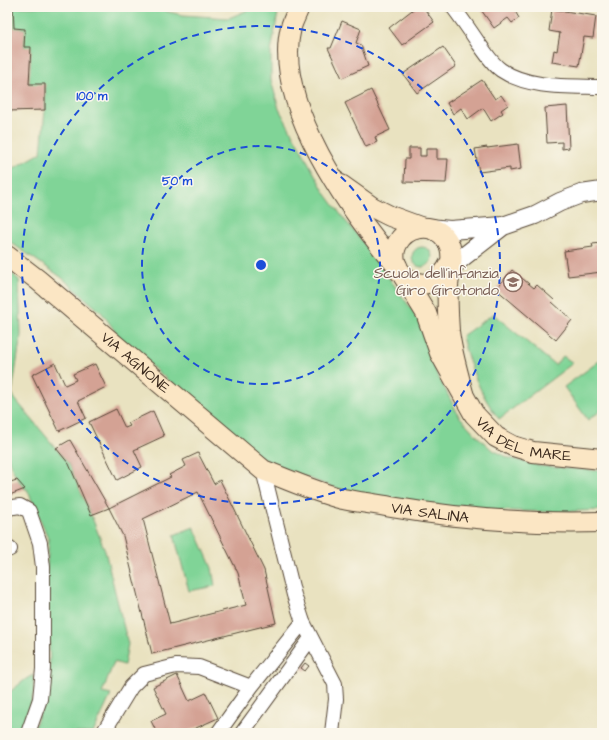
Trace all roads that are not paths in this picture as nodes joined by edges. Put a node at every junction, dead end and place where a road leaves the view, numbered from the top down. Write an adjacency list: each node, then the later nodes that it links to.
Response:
1 (299, 7): 4 (main road)
2 (453, 7): 3 (street)
3 (602, 87)
4 (333, 179): 7 (main road); 10 (main road)
5 (602, 191): 6 (street)
6 (503, 226): 7 (street); 9 (street)
7 (425, 228): 9 (main road); 10 (main road)
8 (7, 256): 13 (main road, VIA AGNONE)
9 (449, 268): 10 (main road); 11 (main road)
10 (401, 272): 11 (main road)
11 (463, 393): 12 (main road, VIA DEL MARE)
12 (602, 459)
13 (263, 470): 15 (main road, VIA SALINA); 16 (street)
14 (7, 508): 19 (street)
15 (602, 522)
16 (303, 622): 17 (street); 18 (street)
17 (311, 638): 22 (street); 23 (street)
18 (251, 687): 20 (street); 21 (street)
19 (28, 733)
20 (103, 733)
21 (218, 733)
22 (242, 733)
23 (332, 733)

